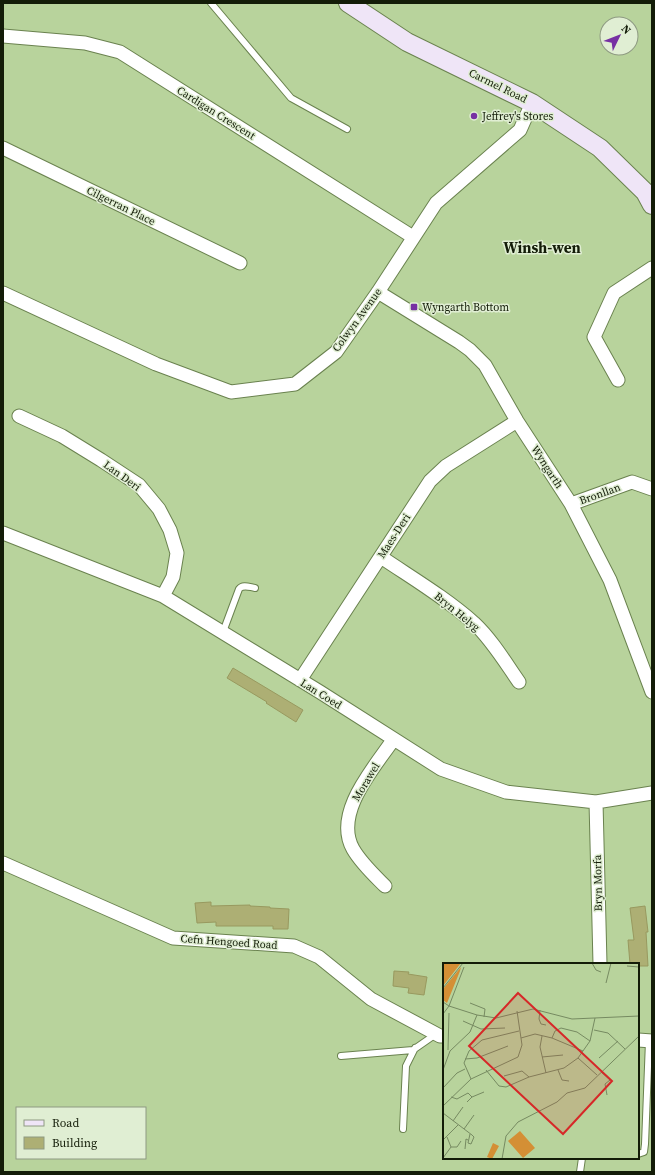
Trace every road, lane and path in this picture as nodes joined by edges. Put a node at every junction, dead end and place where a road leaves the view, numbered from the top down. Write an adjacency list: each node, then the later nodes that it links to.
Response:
1 (212, 3): 5 (lane)
2 (348, 3): 4 (street, Carmel Road)
3 (3, 36): 8 (street, Cardigan Crescent)
4 (532, 103): 7 (street, Carmel Road); 8 (street, Colwyn Avenue)
5 (347, 129)
6 (3, 148): 9 (street, Cilgerran Place)
7 (652, 205)
8 (413, 237): 11 (street, Colwyn Avenue)
9 (240, 264)
10 (652, 268): 13 (street)
11 (378, 292): 12 (street, Colwyn Avenue); 15 (street, Wyngarth)
12 (3, 293)
13 (618, 380)
14 (19, 416): 21 (street, Lan Deri)
15 (517, 421): 17 (street, Wyngarth); 19 (street, Maes-Deri)
16 (652, 489): 17 (street, Bronllan)
17 (571, 504): 25 (street, Wyngarth)
18 (3, 533): 21 (street, Lan Coed)
19 (380, 557): 23 (street, Maes-Deri); 24 (street, Bryn Helyg)
20 (255, 588): 22 (lane)
21 (163, 596): 22 (street, Lan Coed)
22 (222, 632): 23 (street, Lan Coed)
23 (300, 680): 26 (street, Lan Coed)
24 (519, 682)
25 (652, 692)
26 (393, 740): 28 (street, Lan Coed); 30 (street, Morawel)
27 (652, 792): 28 (street, Lan Coed)
28 (596, 802): 31 (street, Bryn Morfa)
29 (3, 863): 32 (street, Cefn Hengoed Road)
30 (385, 886)
31 (600, 963)
32 (440, 1035): 34 (lane)
33 (646, 1040): 37 (lane)
34 (416, 1048): 35 (lane); 36 (lane)
35 (341, 1056)
36 (403, 1129)
37 (639, 1154)
38 (582, 1159): 39 (lane)
39 (580, 1172)

